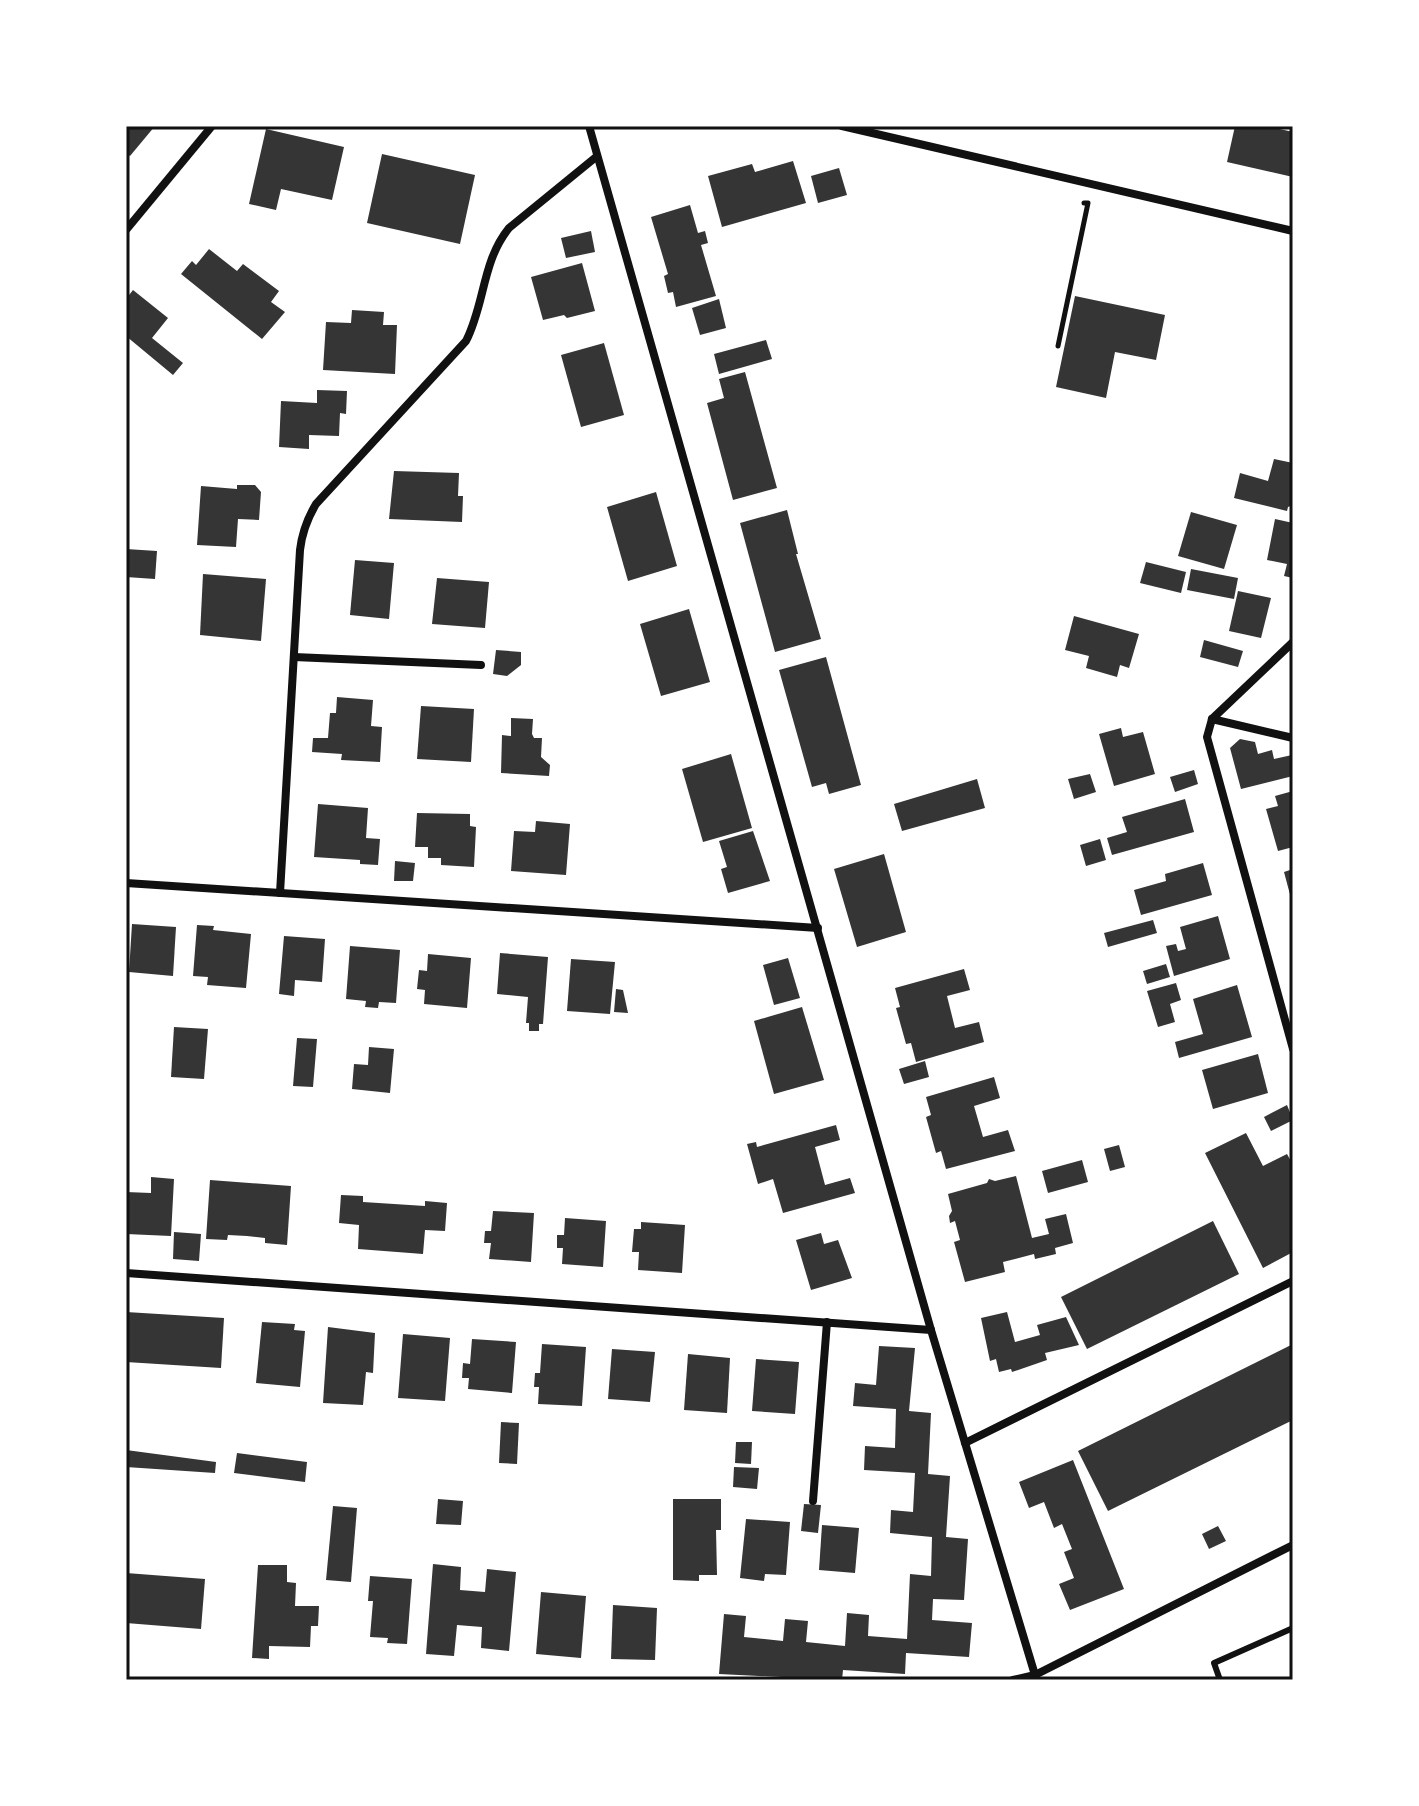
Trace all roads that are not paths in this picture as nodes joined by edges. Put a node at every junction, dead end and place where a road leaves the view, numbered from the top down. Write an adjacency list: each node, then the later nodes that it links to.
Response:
1 (212, 126): 5 (street)
2 (589, 126): 4 (street)
3 (842, 126): 6 (street)
4 (596, 157): 8 (street); 14 (street)
5 (126, 230)
6 (1293, 231)
7 (1293, 642): 10 (street)
8 (294, 657): 9 (street); 13 (street)
9 (481, 665)
10 (1212, 719): 11 (street); 15 (street)
11 (1293, 738)
12 (126, 883): 13 (street)
13 (280, 893): 14 (street)
14 (818, 928): 19 (street)
15 (1293, 1049)
16 (126, 1273): 18 (street)
17 (1293, 1281): 20 (street)
18 (827, 1322): 19 (street); 21 (street)
19 (931, 1330): 20 (street)
20 (965, 1443): 24 (street)
21 (813, 1501)
22 (1293, 1545): 24 (street)
23 (1293, 1628): 26 (lane)
24 (1035, 1675): 25 (street)
25 (1013, 1680)
26 (1220, 1680)

